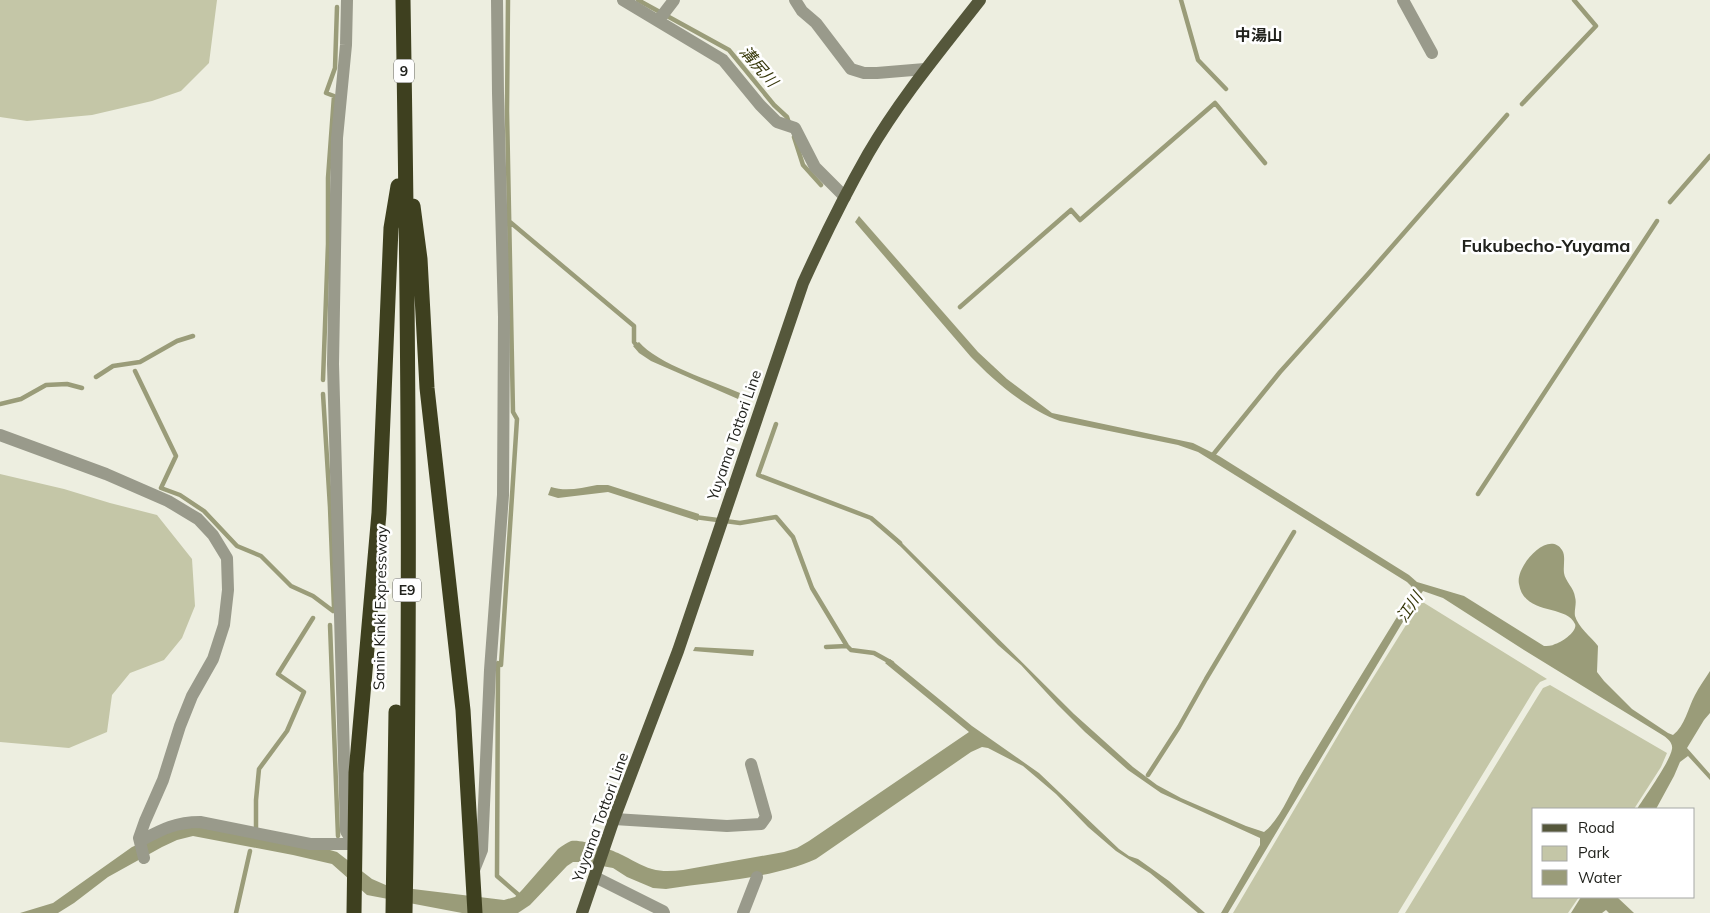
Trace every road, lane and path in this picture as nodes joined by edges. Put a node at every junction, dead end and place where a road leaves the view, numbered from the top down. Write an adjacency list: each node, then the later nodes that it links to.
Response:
1 (347, 0): 18 (street)
2 (403, 0): 12 (highway, 9)
3 (497, 0): 20 (street)
4 (623, 0): 9 (street)
5 (674, 0): 9 (street)
6 (795, 0): 11 (street)
7 (980, 0): 11 (main road, Yuyama Tottori Line)
8 (1403, 0): 10 (street)
9 (658, 21): 13 (street)
10 (1432, 52)
11 (925, 69): 13 (main road, Yuyama Tottori Line)
12 (405, 142): 18 (highway); 20 (highway); 21 (highway, Sanin Kinki Expressway / E9)
13 (845, 197): 16 (main road, Yuyama Tottori Line)
14 (0, 435): 17 (street)
15 (751, 764): 16 (street)
16 (614, 820): 22 (main road, Yuyama Tottori Line)
17 (140, 841): 18 (street); 19 (street)
18 (354, 844): 24 (highway)
19 (144, 858)
20 (473, 872): 27 (highway)
21 (399, 875): 25 (highway, Sanin Kinki Expressway / E9); 26 (highway, Sanin Kinki Expressway / E9)
22 (595, 877): 28 (main road, Yuyama Tottori Line); 29 (street)
23 (757, 877): 30 (street)
24 (354, 913)
25 (393, 913)
26 (404, 913)
27 (474, 913)
28 (582, 913)
29 (664, 913)
30 (743, 913)

